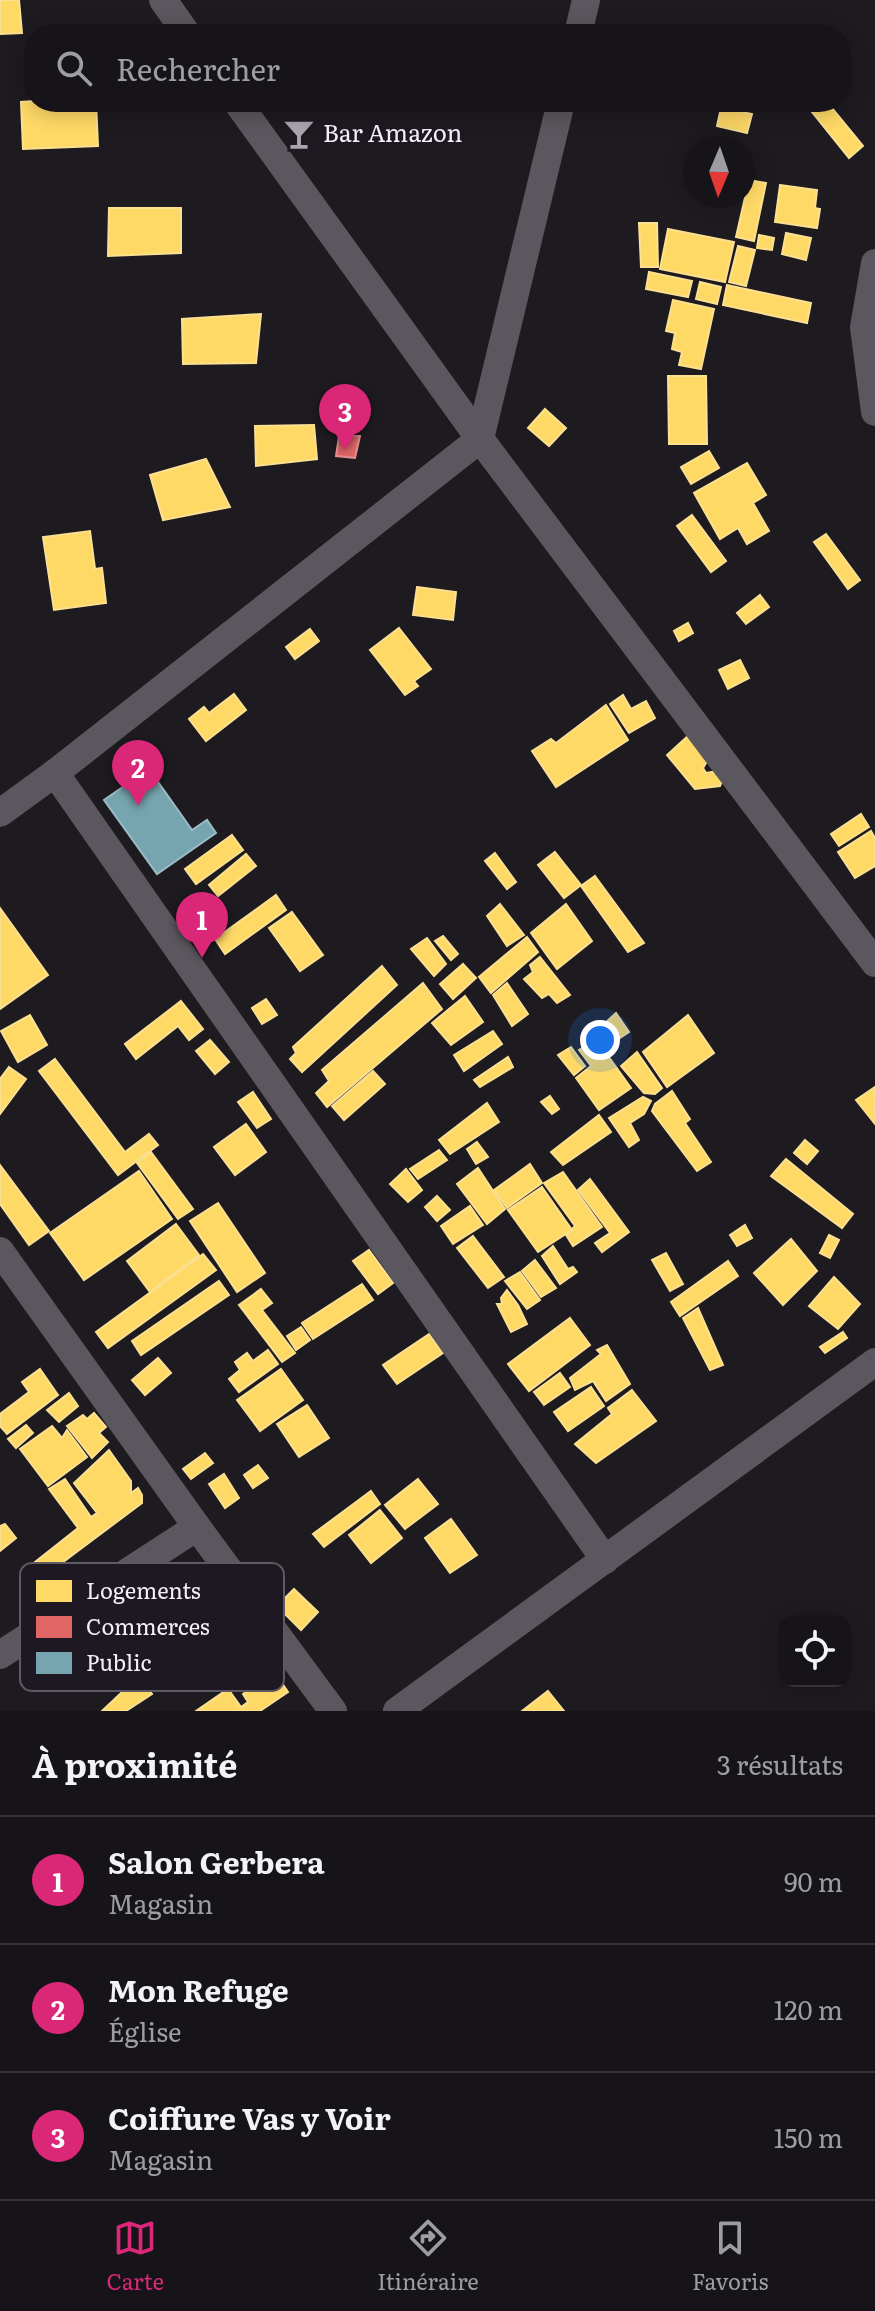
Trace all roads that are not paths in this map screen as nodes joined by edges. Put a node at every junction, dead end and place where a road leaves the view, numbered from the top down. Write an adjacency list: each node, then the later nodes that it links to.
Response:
1 (163, 0): 3 (street)
2 (586, 0): 4 (street)
3 (180, 24)
4 (580, 24)
5 (244, 112): 9 (street)
6 (559, 112): 9 (street)
7 (875, 263): 8 (street)
8 (875, 412)
9 (480, 439): 10 (street); 12 (street)
10 (55, 773): 11 (street); 16 (street)
11 (0, 813)
12 (875, 963)
13 (0, 1251): 15 (street)
14 (875, 1362): 16 (street)
15 (197, 1527): 17 (street); 18 (street)
16 (605, 1560): 23 (street)
17 (142, 1563)
18 (224, 1563)
19 (20, 1642): 21 (street)
20 (284, 1645): 22 (street)
21 (0, 1655)
22 (333, 1711)
23 (397, 1711)

